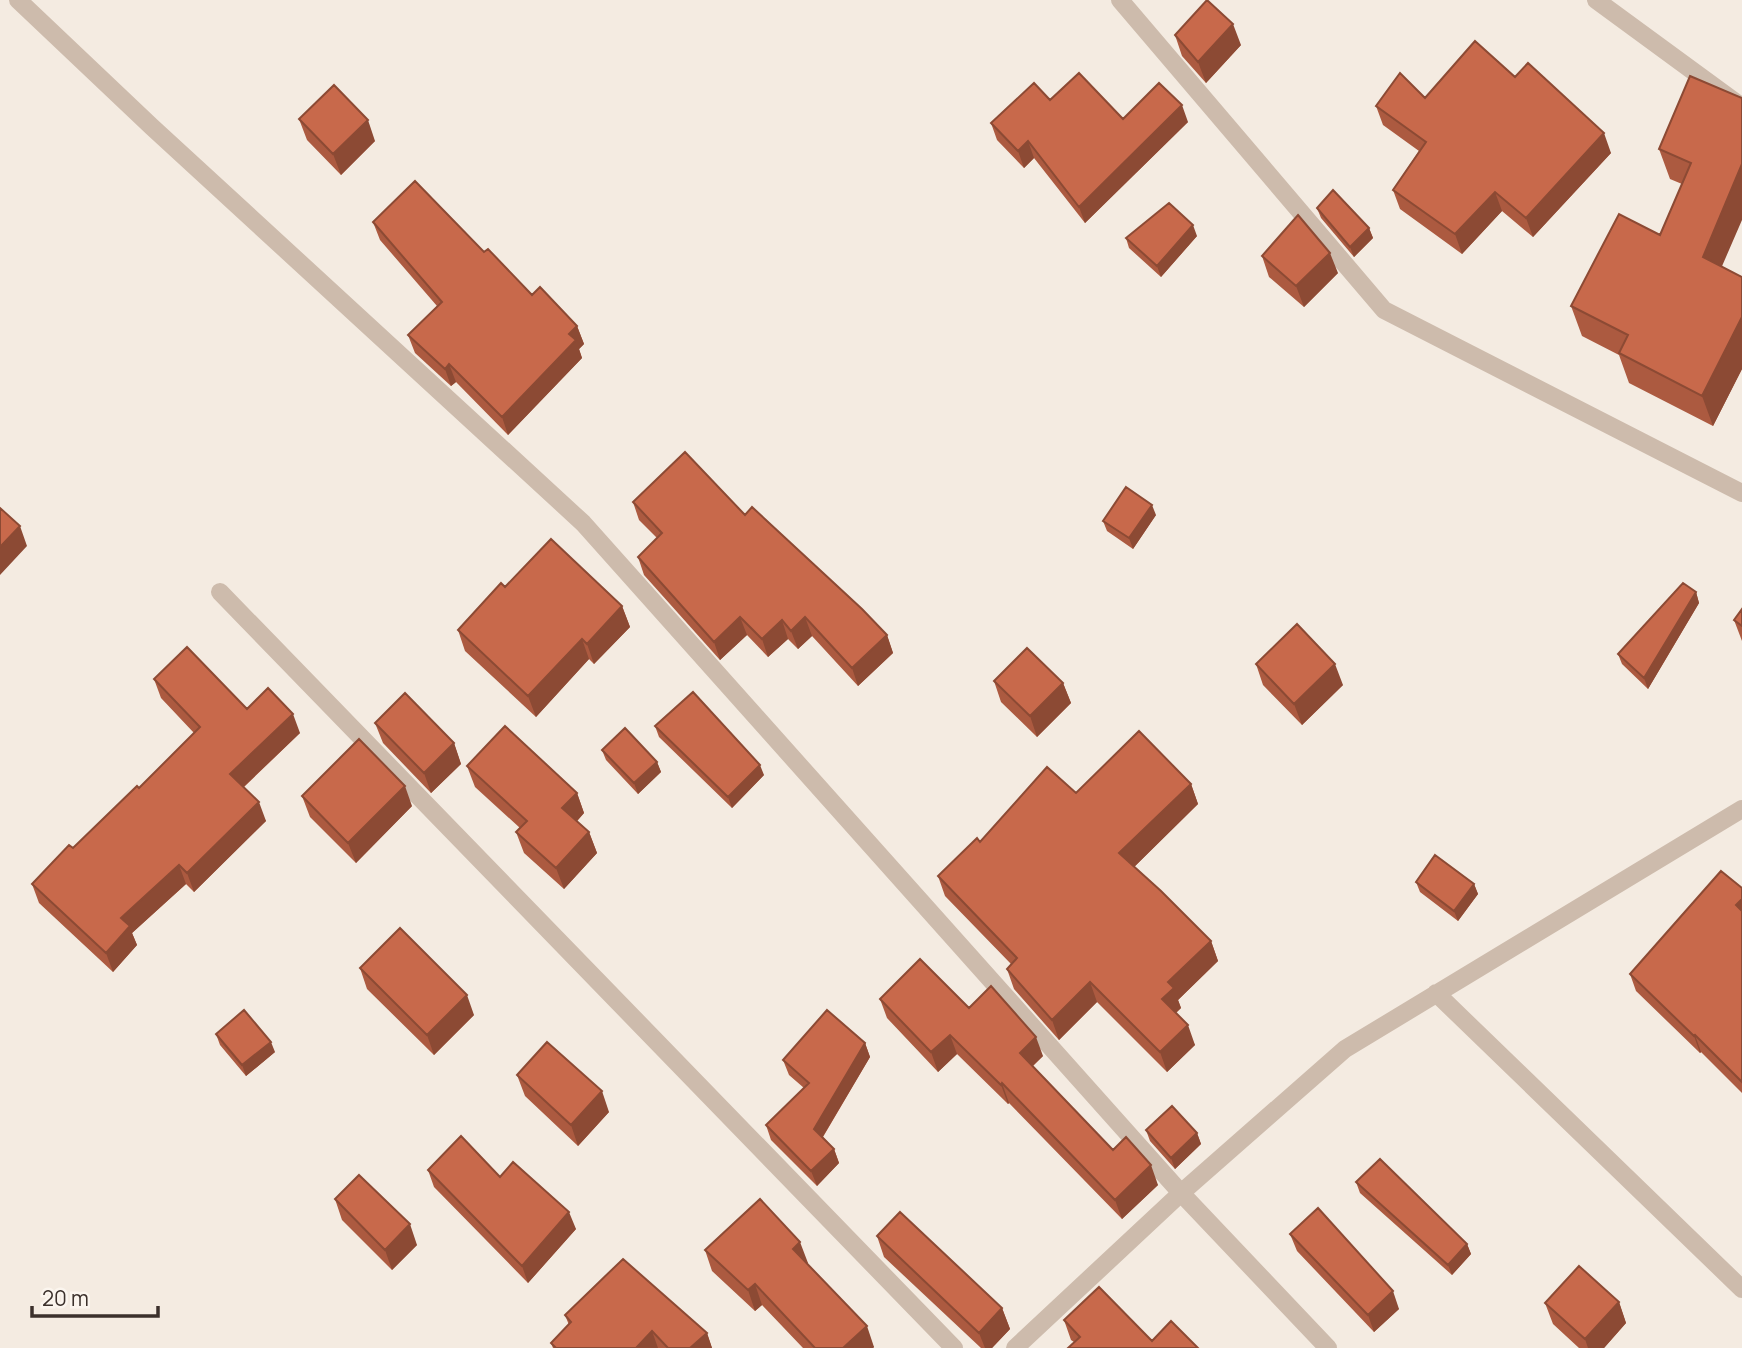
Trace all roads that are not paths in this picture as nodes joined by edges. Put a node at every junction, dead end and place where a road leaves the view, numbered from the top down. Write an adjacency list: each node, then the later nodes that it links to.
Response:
1 (18, 0): 9 (street)
2 (1120, 0): 5 (street)
3 (1596, 0): 4 (street)
4 (1742, 107)
5 (1742, 493)
6 (220, 592): 11 (street)
7 (1742, 810): 8 (street)
8 (1436, 993): 9 (street); 10 (street)
9 (1181, 1193): 12 (street); 13 (street)
10 (1742, 1289)
11 (954, 1348)
12 (1015, 1348)
13 (1328, 1348)

